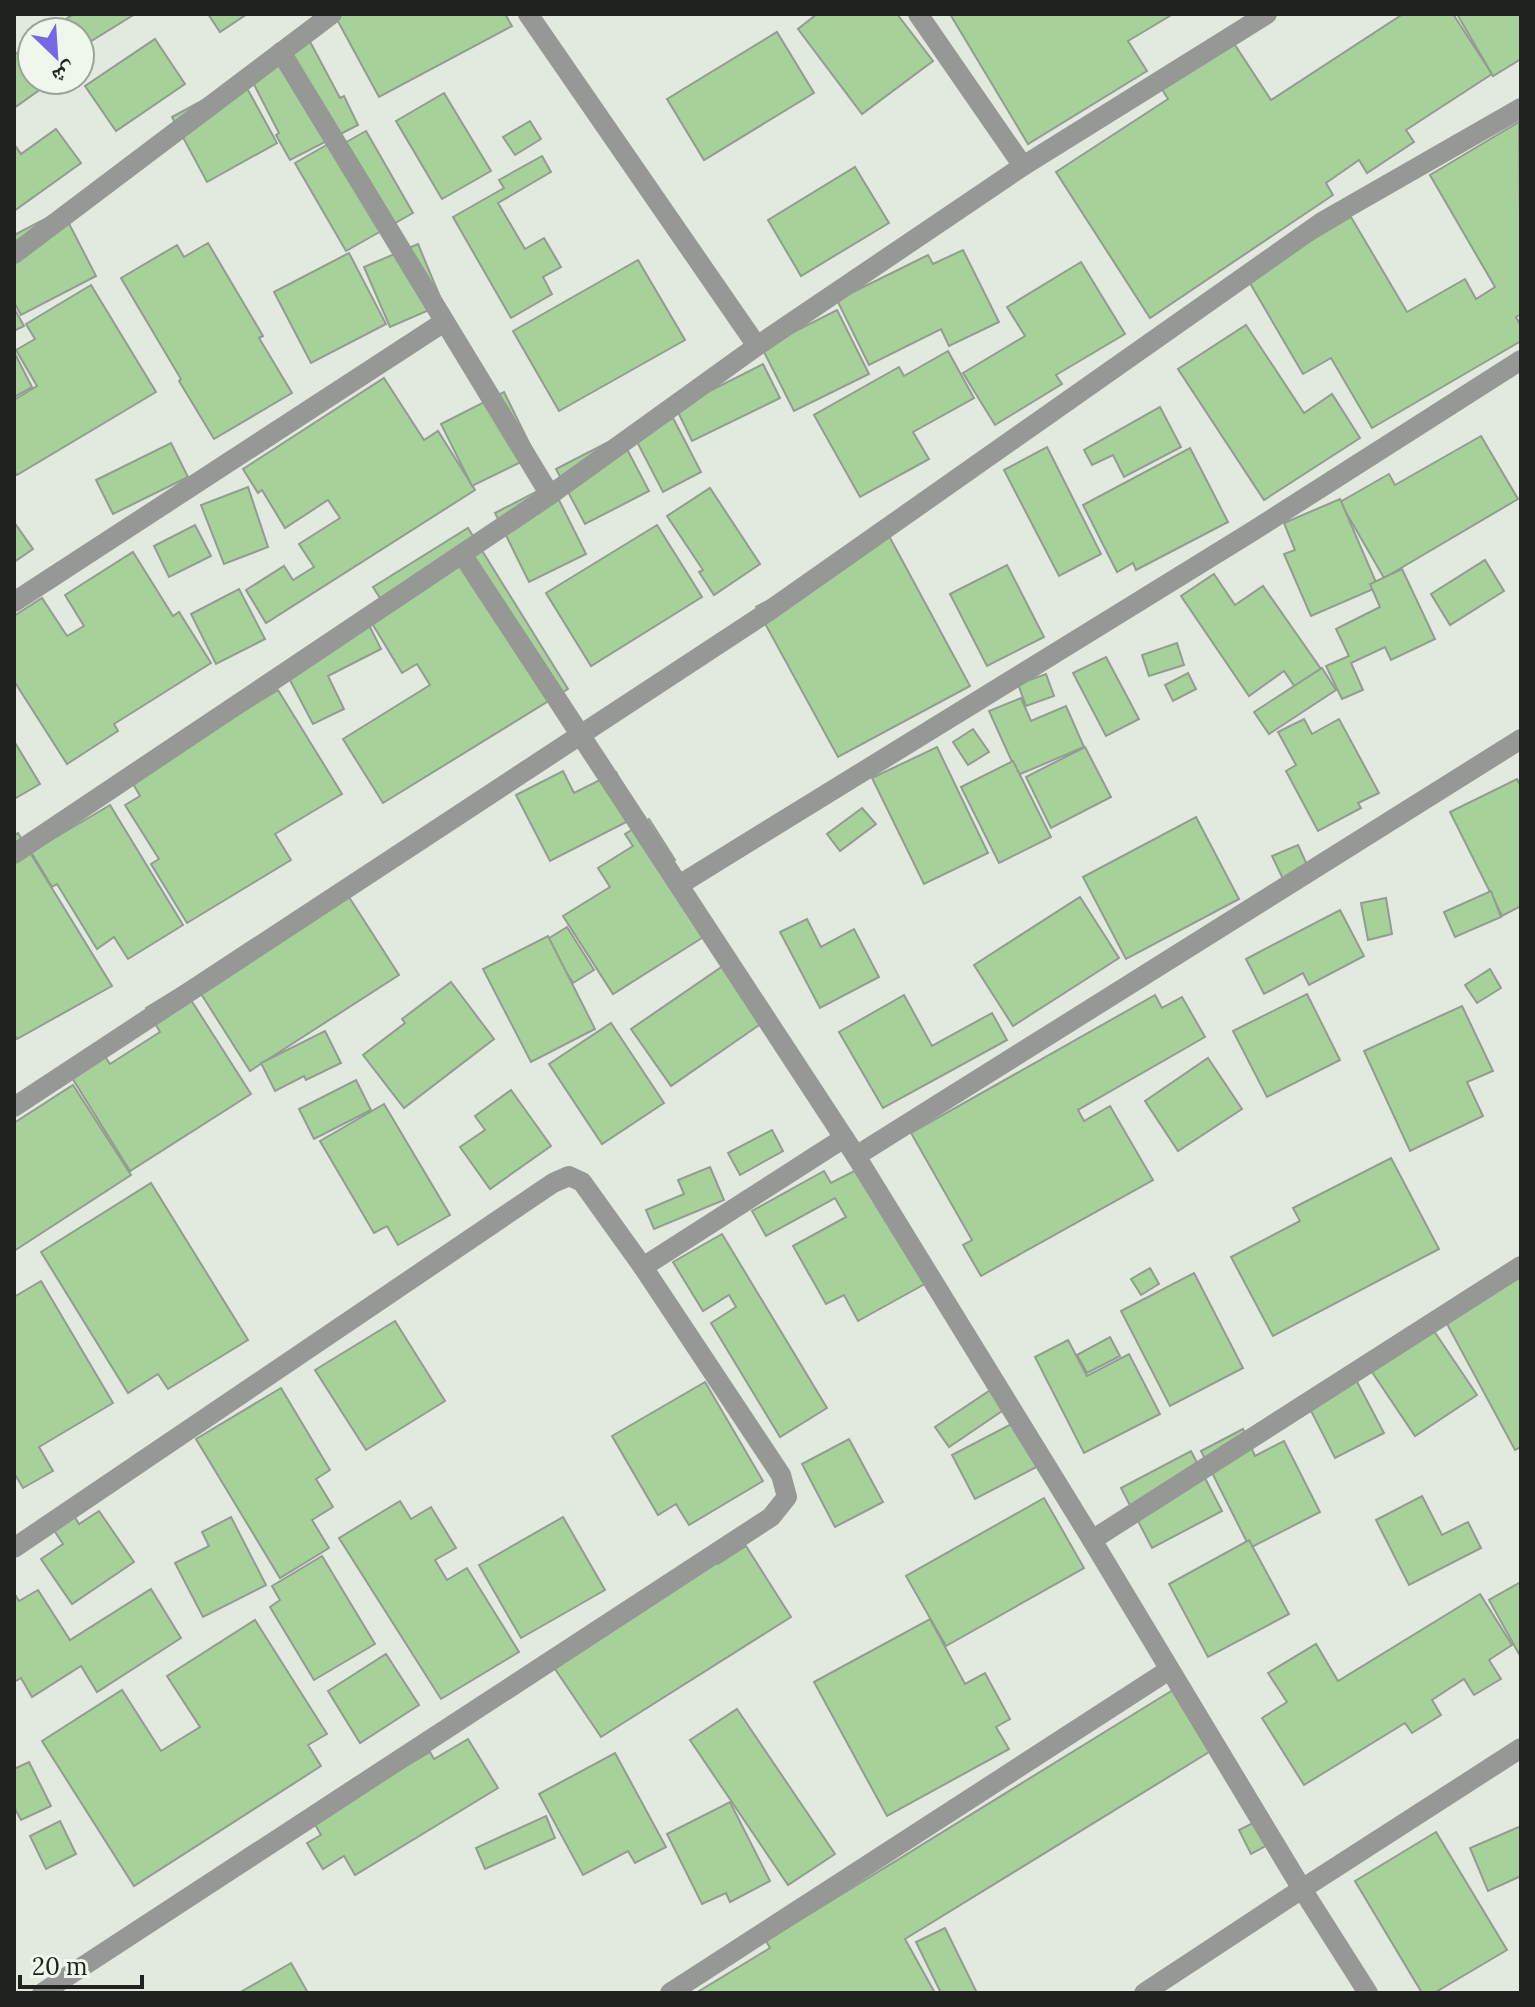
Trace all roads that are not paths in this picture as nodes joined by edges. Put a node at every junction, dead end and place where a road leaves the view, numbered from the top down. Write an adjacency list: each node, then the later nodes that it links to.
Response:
1 (332, 14): 5 (street)
2 (528, 14): 10 (street)
3 (918, 14): 7 (street)
4 (1267, 14): 7 (street)
5 (281, 52): 8 (street); 9 (street)
6 (1521, 108): 15 (street)
7 (1023, 166): 10 (street)
8 (14, 254)
9 (444, 322): 12 (street); 14 (street)
10 (757, 346): 12 (street)
11 (1521, 360): 18 (street)
12 (550, 495): 13 (street)
13 (462, 554): 15 (street); 17 (street)
14 (14, 602)
15 (580, 734): 18 (street); 19 (street)
16 (1521, 739): 21 (street)
17 (14, 854)
18 (679, 885): 20 (street)
19 (14, 1107)
20 (844, 1138): 21 (street); 23 (street)
21 (856, 1156): 24 (street)
22 (1521, 1266): 24 (street)
23 (643, 1267): 25 (street); 29 (street)
24 (1092, 1540): 26 (street)
25 (14, 1548)
26 (1169, 1670): 28 (street); 30 (street)
27 (1521, 1748): 28 (street)
28 (1302, 1889): 31 (street); 32 (street)
29 (42, 1993)
30 (670, 1993)
31 (1144, 1993)
32 (1368, 1993)

